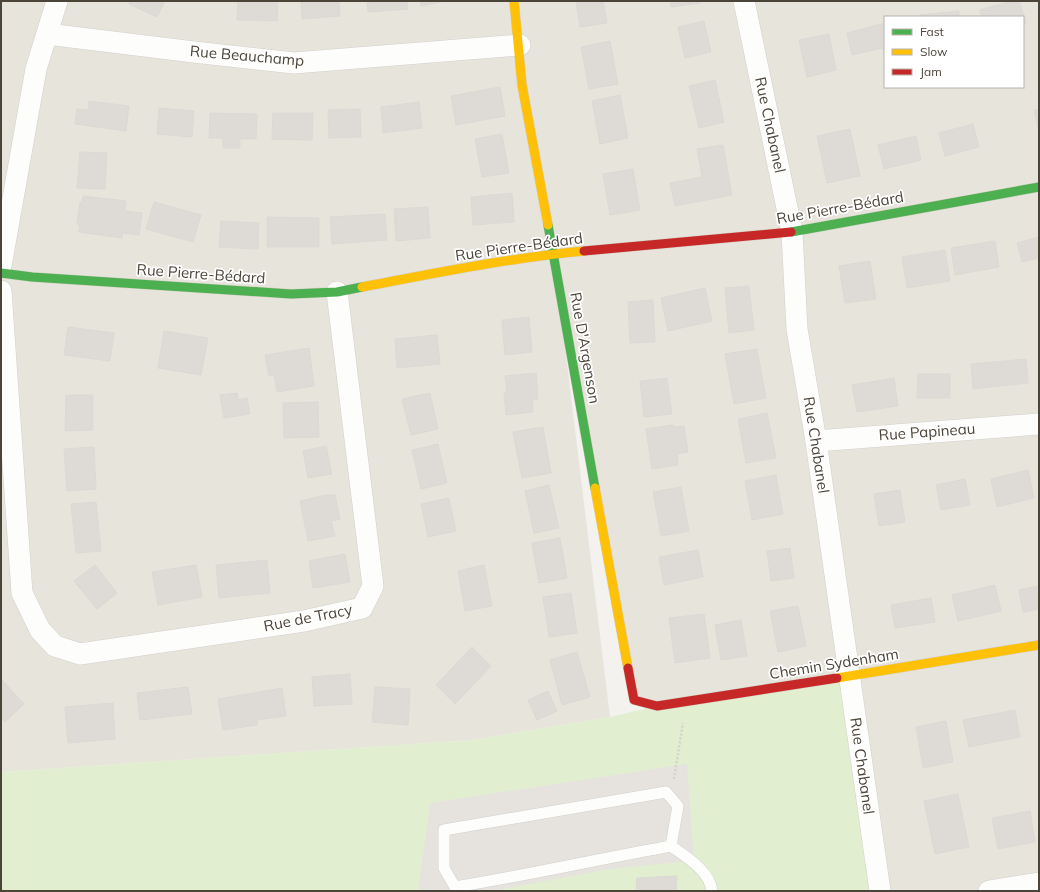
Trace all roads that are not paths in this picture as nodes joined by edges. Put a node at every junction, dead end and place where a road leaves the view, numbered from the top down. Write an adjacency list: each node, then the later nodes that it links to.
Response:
1 (57, 1): 4 (street)
2 (514, 1): 5 (street, Rue D'Argenson)
3 (744, 1): 7 (street, Rue Chabanel)
4 (47, 34): 5 (street, Rue Beauchamp); 9 (street)
5 (520, 45): 8 (street, Rue D'Argenson)
6 (1039, 187): 7 (street, Rue Pierre-Bédard)
7 (792, 232): 8 (street, Rue Pierre-Bédard); 14 (street, Rue Chabanel)
8 (553, 254): 12 (street, Rue Pierre-Bédard); 17 (street, Rue D'Argenson)
9 (1, 266)
10 (1, 273): 12 (street, Rue Pierre-Bédard)
11 (1, 291): 12 (street, Rue de Tracy)
12 (337, 292)
13 (1039, 424): 14 (street, Rue Papineau)
14 (816, 441): 16 (street, Rue Chabanel)
15 (1039, 645): 16 (street, Chemin Sydenham)
16 (849, 676): 17 (street, Chemin Sydenham); 21 (street, Rue Chabanel)
17 (634, 700)
18 (671, 846): 18 (lane); 20 (lane)
19 (1039, 884): 22 (street)
20 (712, 891)
21 (880, 891)
22 (989, 891)

